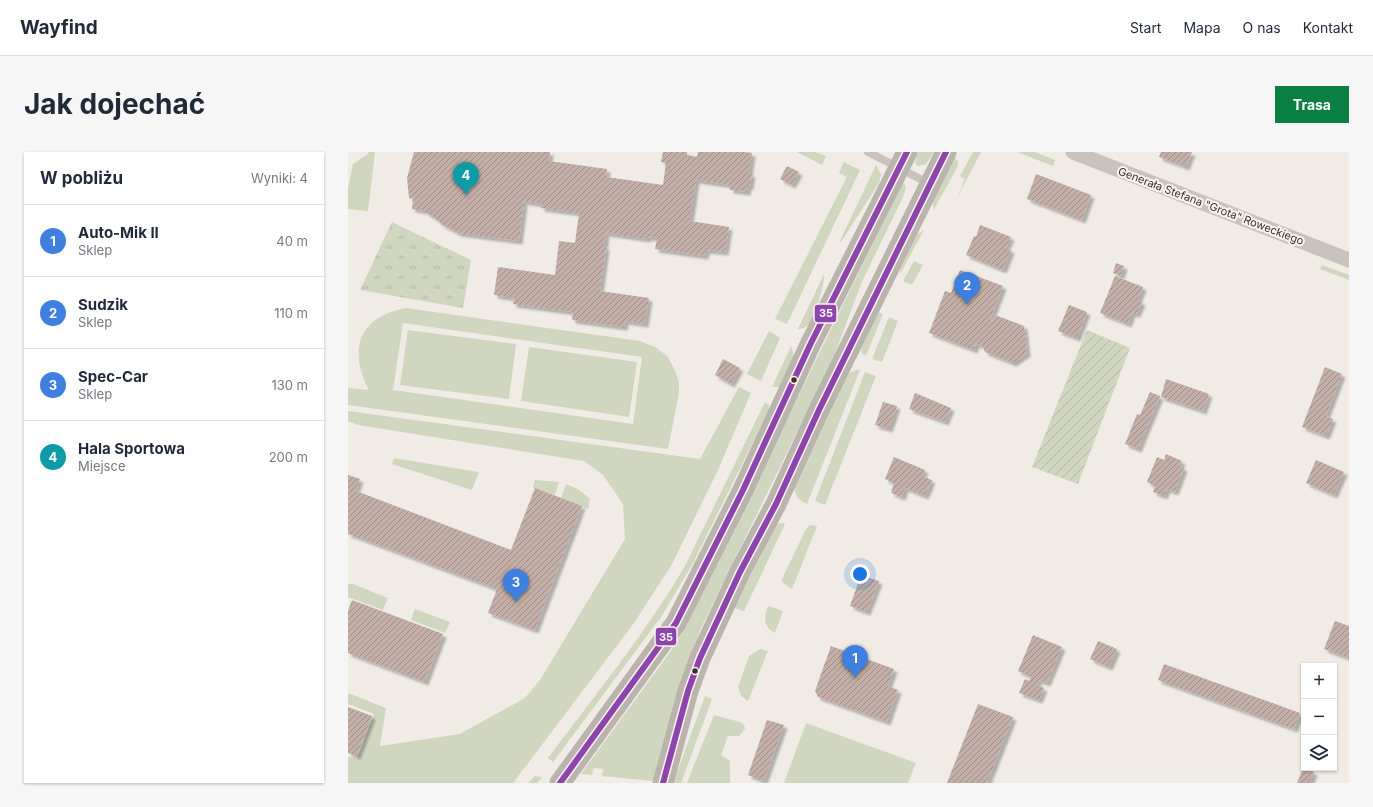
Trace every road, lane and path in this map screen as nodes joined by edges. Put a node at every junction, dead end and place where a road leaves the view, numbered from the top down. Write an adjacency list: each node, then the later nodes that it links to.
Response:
1 (868, 152): 4 (lane)
2 (946, 152): 5 (street)
3 (1073, 152): 6 (street, Generała Stefana "Grota" Roweckiego)
4 (903, 160): 5 (lane); 7 (street)
5 (930, 184): 8 (street)
6 (1349, 260)
7 (560, 783)
8 (663, 783)

